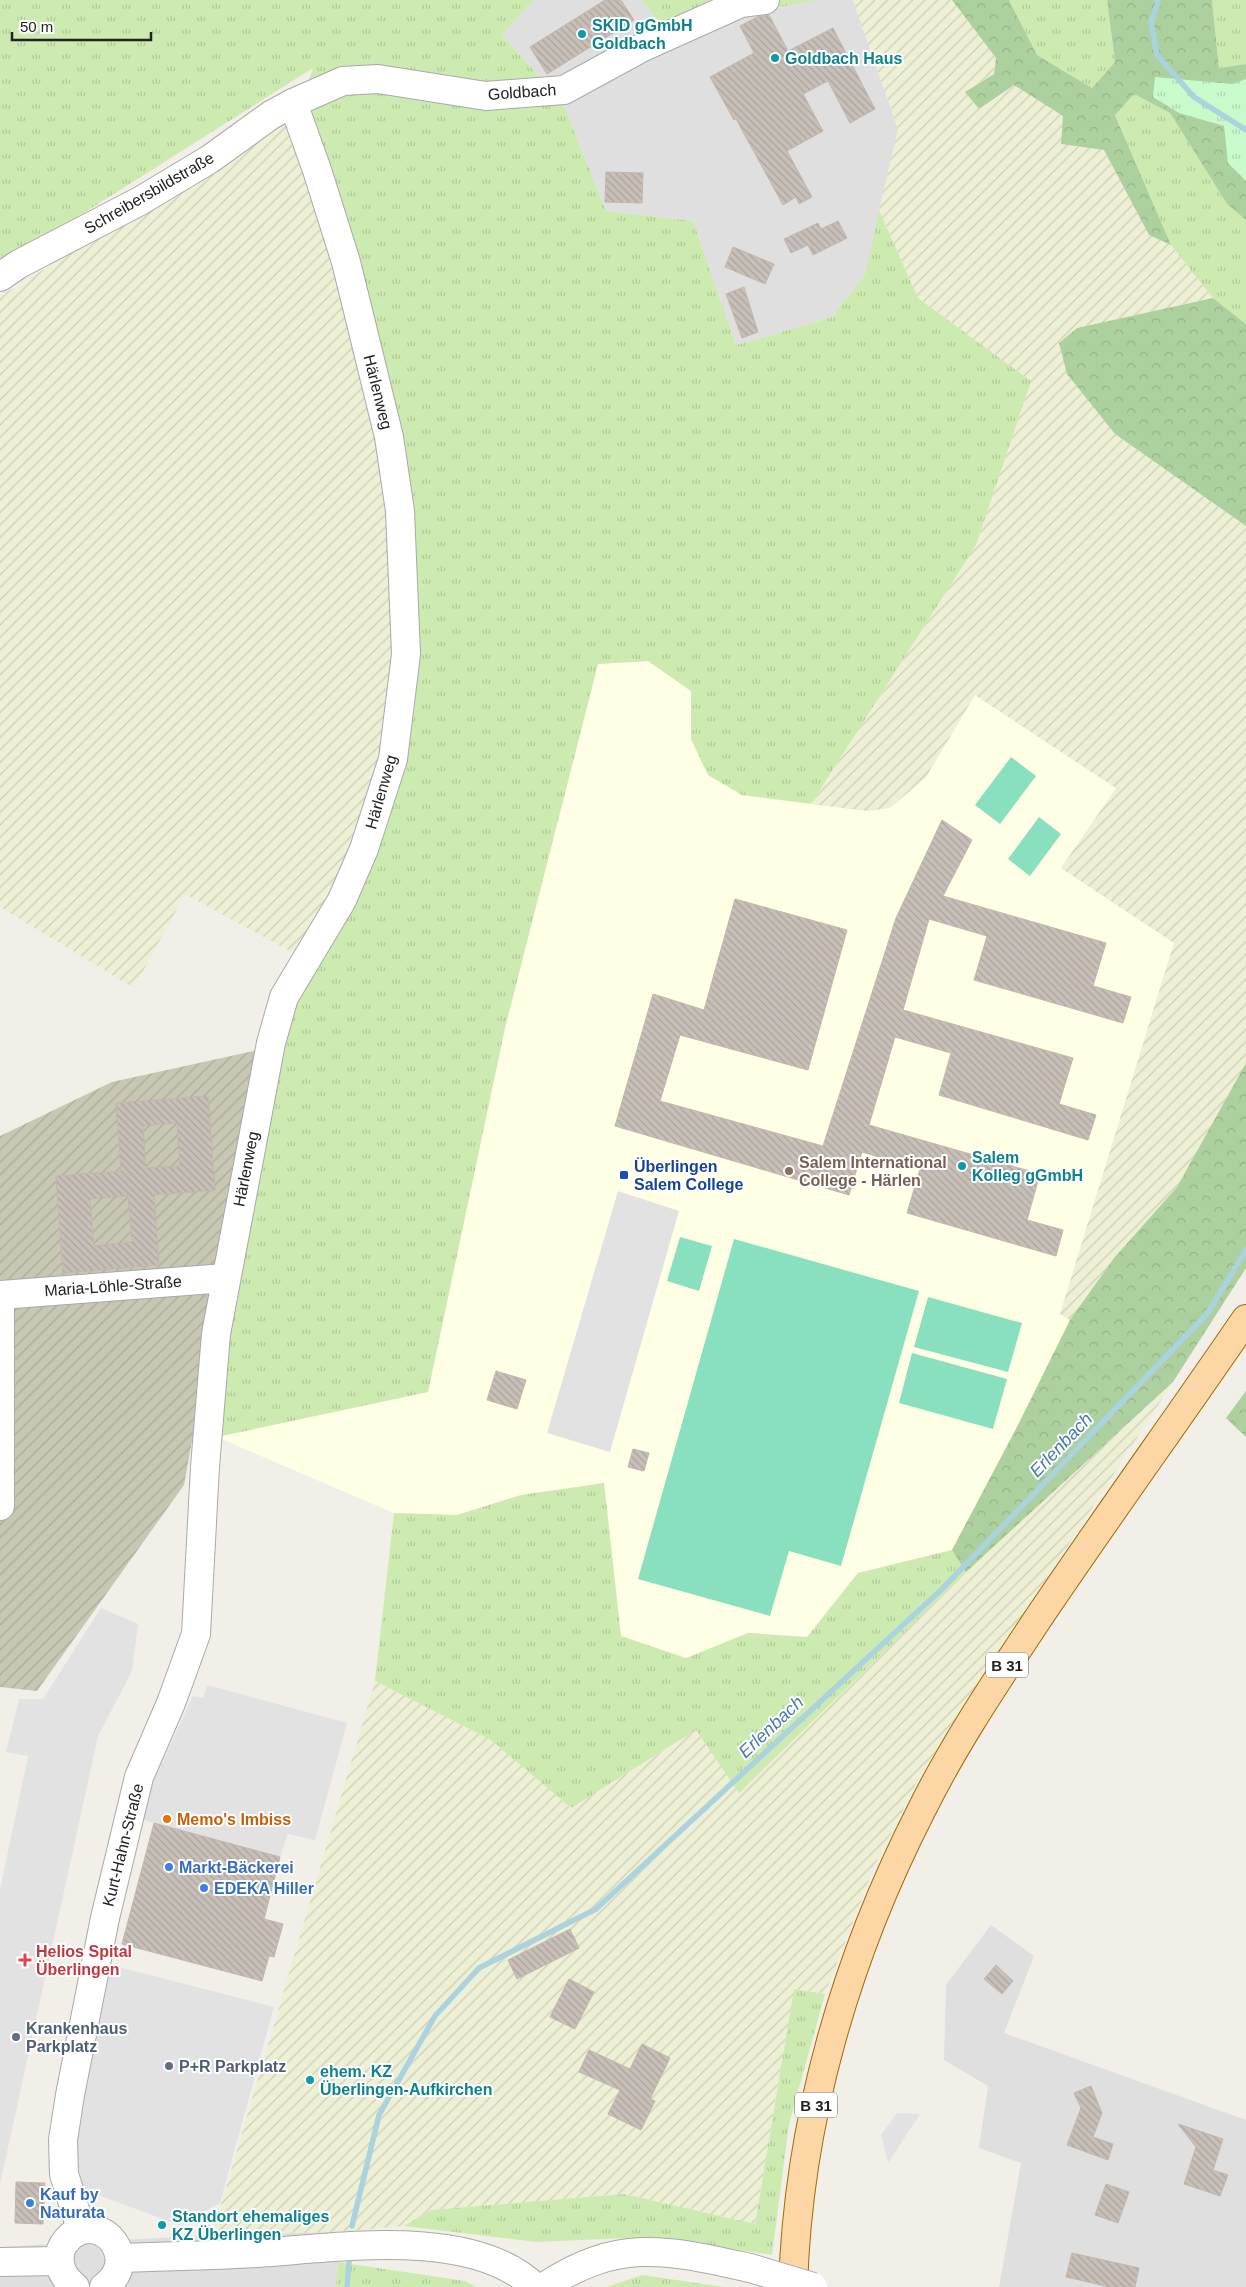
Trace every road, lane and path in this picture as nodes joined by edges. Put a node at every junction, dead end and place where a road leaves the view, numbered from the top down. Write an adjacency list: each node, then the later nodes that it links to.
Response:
1 (765, 0): 2 (street, Goldbach)
2 (294, 103): 3 (street, Schreibersbildstraße); 4 (street, Härlenweg)
3 (0, 276)
4 (226, 1278): 6 (street, Härlenweg); 7 (street, Maria-Löhle-Straße)
5 (1246, 1320): 16 (main road, B 31)
6 (205, 1467): 8 (street, Kurt-Hahn-Straße)
7 (0, 1506)
8 (81, 2229): 9 (street); 10 (street)
9 (120, 2258): 13 (street); 14 (street)
10 (59, 2261): 11 (street); 12 (street)
11 (0, 2262)
12 (74, 2287)
13 (104, 2287)
14 (534, 2287)
15 (544, 2287): 17 (street, bridge)
16 (793, 2287)
17 (813, 2287)

